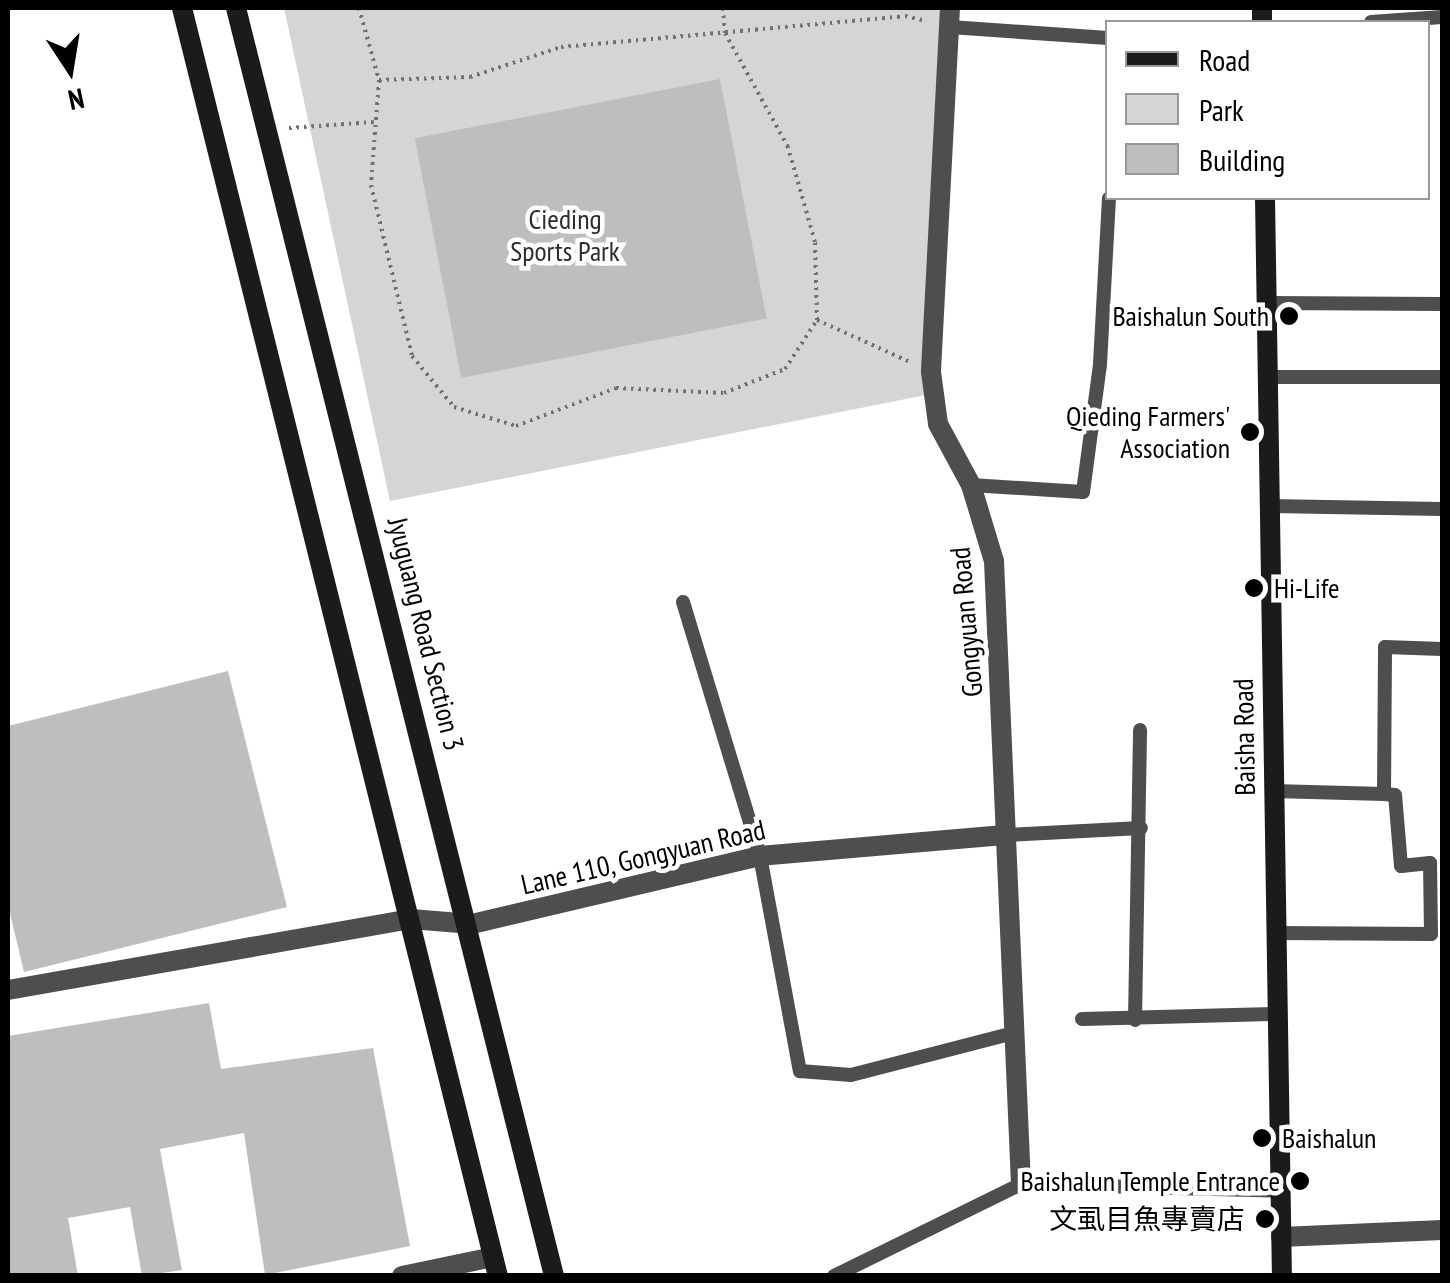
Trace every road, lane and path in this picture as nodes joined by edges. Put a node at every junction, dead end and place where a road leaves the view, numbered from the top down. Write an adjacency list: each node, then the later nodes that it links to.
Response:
1 (182, 8): 34 (street)
2 (236, 8): 14 (street, Jyuguang Road Section 3)
3 (360, 8): 12 (path)
4 (723, 8): 10 (path)
5 (904, 8): 6 (path)
6 (905, 16): 7 (path); 10 (path)
7 (950, 17): 11 (lane); 20 (street, Gongyuan Road)
8 (1442, 17): 9 (lane)
9 (1399, 20)
10 (725, 33): 12 (path); 19 (path)
11 (1105, 38)
12 (379, 80): 13 (path)
13 (374, 122): 14 (path); 19 (path)
14 (268, 131): 35 (street, Jyuguang Road Section 3)
15 (1109, 200): 23 (lane)
16 (1264, 200): 17 (street, Baisha Road)
17 (1266, 303): 18 (lane); 21 (street, Baisha Road)
18 (1442, 304)
19 (817, 320): 20 (path)
20 (931, 372): 23 (street, Gongyuan Road)
21 (1267, 377): 22 (lane); 24 (street, Baisha Road)
22 (1442, 377)
23 (970, 485): 32 (street, Gongyuan Road)
24 (1268, 506): 25 (lane); 29 (street, Baisha Road)
25 (1442, 509)
26 (683, 602): 33 (lane)
27 (1442, 649): 30 (lane)
28 (1140, 730): 31 (lane)
29 (1273, 791): 30 (lane); 36 (street, Baisha Road)
30 (1384, 794): 36 (lane)
31 (1141, 828): 32 (lane); 40 (lane)
32 (1007, 834): 33 (street, Lane 110, Gongyuan Road); 41 (street, Gongyuan Road)
33 (760, 856): 35 (street, Lane 110, Gongyuan Road); 41 (lane)
34 (411, 919): 35 (street, Lane 110, Gongyuan Road); 37 (street, Lane 110, Gongyuan Road); 46 (street)
35 (472, 924): 48 (street, Jyuguang Road Section 3)
36 (1276, 933): 38 (street, Baisha Road)
37 (8, 990)
38 (1278, 1014): 40 (lane); 43 (street, Baisha Road)
39 (1082, 1019): 40 (lane)
40 (1135, 1020)
41 (1014, 1032): 42 (street, Gongyuan Road)
42 (1020, 1184): 43 (lane); 49 (lane)
43 (1280, 1191): 45 (street, Baisha Road)
44 (1442, 1230): 45 (street)
45 (1281, 1237): 50 (street, Baisha Road)
46 (495, 1266): 47 (street)
47 (402, 1276)
48 (554, 1276)
49 (834, 1276)
50 (1282, 1276)

